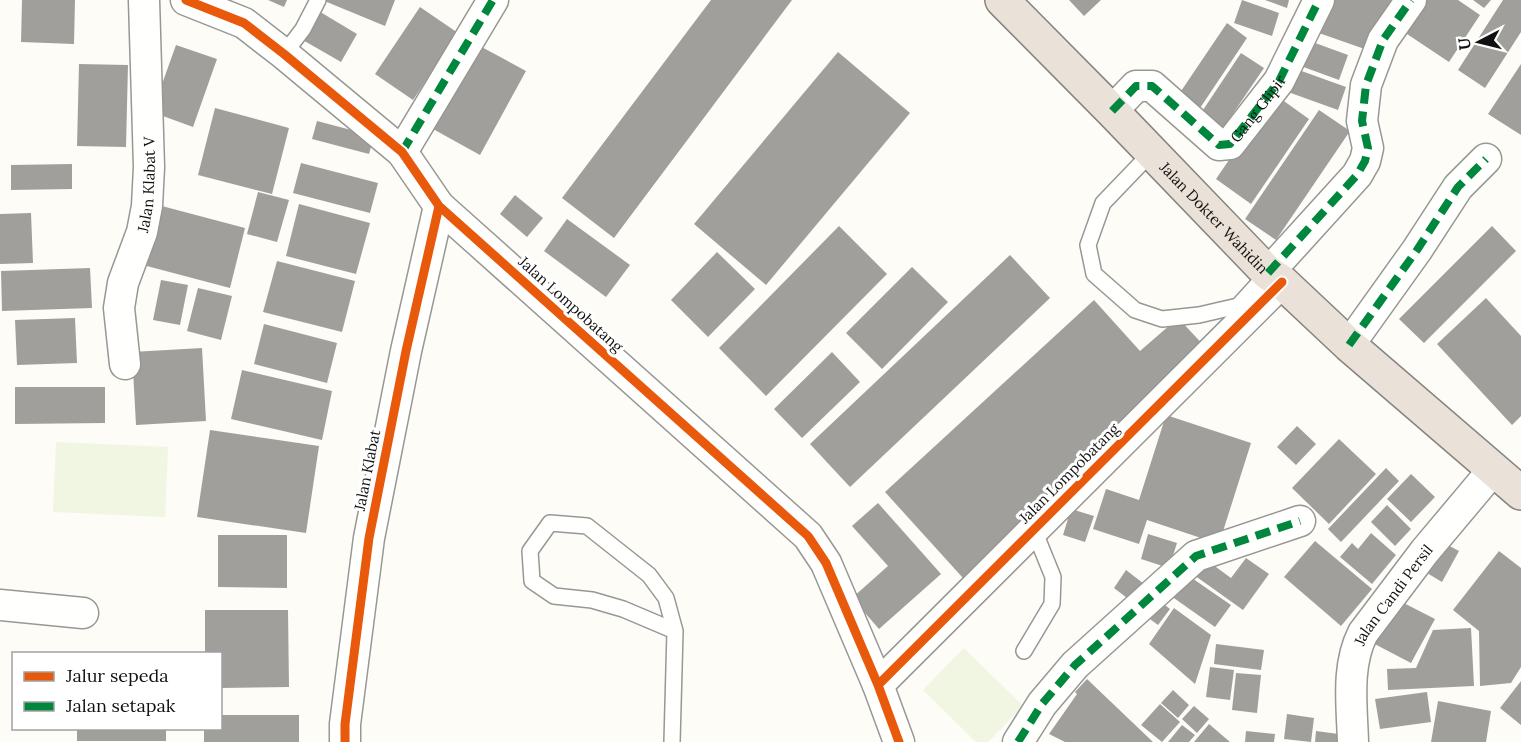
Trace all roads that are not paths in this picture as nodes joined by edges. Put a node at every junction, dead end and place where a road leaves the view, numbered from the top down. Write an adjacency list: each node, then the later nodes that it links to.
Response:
1 (144, 0): 16 (street, Jalan Klabat V)
2 (186, 0): 8 (street, Jalan Lompobatang)
3 (318, 0): 8 (lane)
4 (493, 0): 10 (street)
5 (1002, 0): 9 (highway, Jalan Dokter Wahidin)
6 (1319, 0): 9 (street, Gang Glipir)
7 (1411, 0): 14 (street, Jalan Lompobatang)
8 (284, 54): 10 (street, Jalan Lompobatang)
9 (1112, 111): 11 (highway, Jalan Dokter Wahidin)
10 (402, 152): 13 (street, Jalan Lompobatang)
11 (1152, 152): 14 (highway, Jalan Dokter Wahidin); 14 (lane)
12 (1486, 159): 15 (street)
13 (439, 206): 25 (street, Jalan Lompobatang); 26 (street, Jalan Klabat)
14 (1275, 278): 15 (highway, Jalan Dokter Wahidin); 20 (street, Jalan Lompobatang)
15 (1349, 345): 17 (highway, Jalan Dokter Wahidin)
16 (125, 364)
17 (1493, 470): 18 (highway, Jalan Dokter Wahidin); 30 (street, Jalan Candi Persil)
18 (1521, 494)
19 (1300, 521): 29 (street)
20 (1034, 530): 24 (lane); 25 (street, Jalan Lompobatang)
21 (0, 605): 22 (street)
22 (83, 613)
23 (675, 631): 23 (lane); 27 (lane)
24 (1024, 651)
25 (878, 685): 28 (street, Jalan Lompobatang)
26 (345, 742)
27 (672, 742)
28 (899, 742)
29 (1018, 742)
30 (1353, 742)

